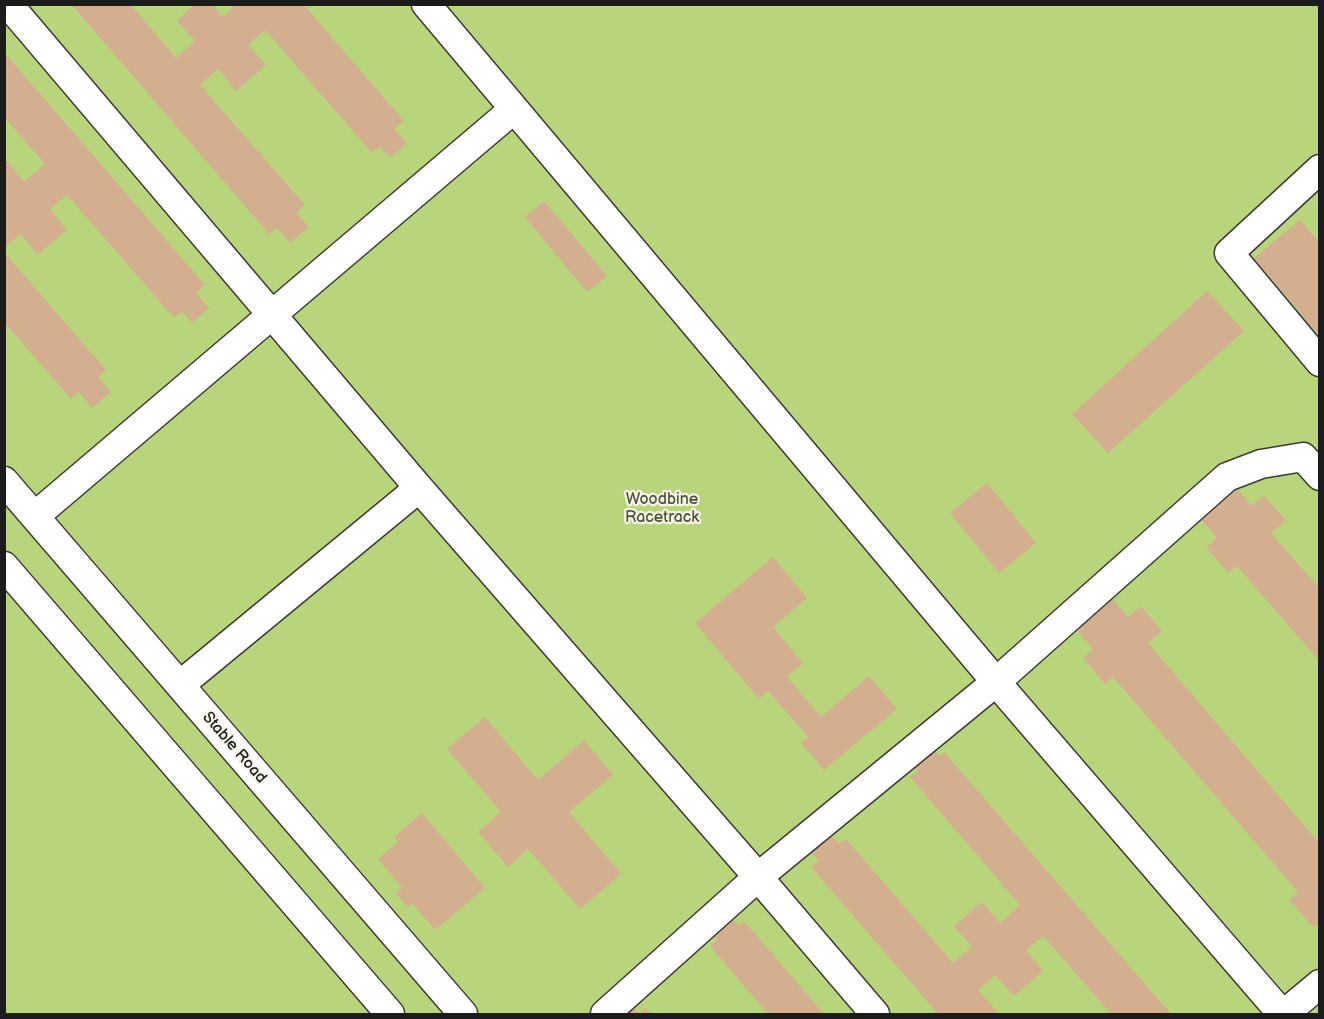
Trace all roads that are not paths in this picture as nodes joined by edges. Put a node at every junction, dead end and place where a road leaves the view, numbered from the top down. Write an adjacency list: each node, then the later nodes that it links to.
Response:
1 (8, 4): 5 (street)
2 (426, 4): 3 (street)
3 (514, 110): 5 (street); 12 (street)
4 (1320, 169): 6 (street)
5 (272, 314): 9 (street); 10 (street)
6 (1320, 362)
7 (1320, 476): 12 (street)
8 (4, 481): 10 (street, Stable Road)
9 (419, 488): 13 (street); 14 (street)
10 (35, 516): 13 (street, Stable Road)
11 (4, 566): 16 (street)
12 (996, 682): 14 (street); 20 (street)
13 (180, 685): 17 (street, Stable Road)
14 (758, 877): 18 (street); 19 (street)
15 (1320, 984): 20 (street)
16 (390, 1014)
17 (463, 1014)
18 (605, 1014)
19 (875, 1014)
20 (1283, 1014)

